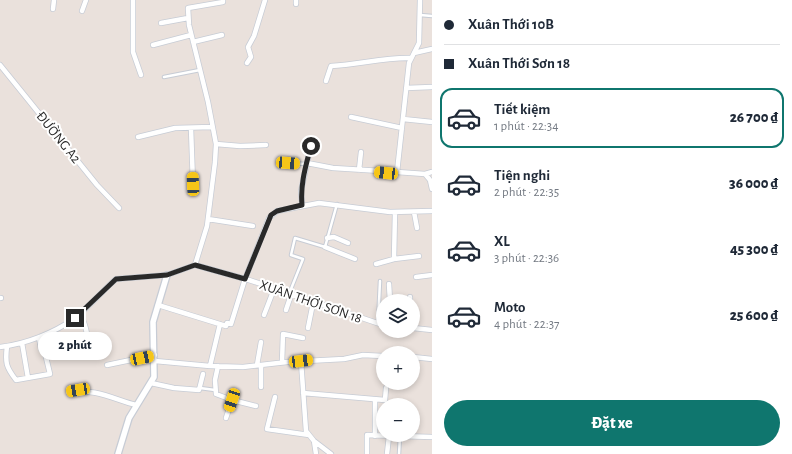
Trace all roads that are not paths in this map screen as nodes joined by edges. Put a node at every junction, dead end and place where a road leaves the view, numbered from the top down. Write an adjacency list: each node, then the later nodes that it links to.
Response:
1 (54, 0): 7 (street)
2 (86, 0): 8 (street)
3 (133, 0): 22 (street)
4 (223, 0): 11 (street)
5 (265, 0): 19 (street)
6 (420, 0): 9 (street)
7 (53, 9)
8 (82, 10)
9 (419, 15): 10 (lane); 18 (street)
10 (432, 16)
11 (188, 18): 12 (street); 13 (street)
12 (161, 23)
13 (191, 34): 15 (street); 16 (street)
14 (222, 35): 15 (street)
15 (193, 42): 21 (street)
16 (153, 45)
17 (432, 50): 18 (street)
18 (412, 56): 24 (street); 26 (street)
19 (247, 63)
20 (0, 65): 48 (street, ĐƯỜNG A2)
21 (200, 70): 23 (lane); 30 (street)
22 (141, 75)
23 (164, 77)
24 (326, 81)
25 (432, 87): 26 (street)
26 (406, 88): 28 (street)
27 (351, 118): 32 (street)
28 (403, 119): 29 (street); 32 (street)
29 (432, 122)
30 (212, 127): 31 (street); 34 (street)
31 (191, 128): 33 (street); 44 (street)
32 (402, 128): 41 (street)
33 (138, 137)
34 (216, 144): 35 (street); 52 (street)
35 (266, 145)
36 (311, 146): 39 (street)
37 (361, 152): 40 (street)
38 (288, 163): 39 (lane)
39 (307, 164): 40 (street); 47 (street)
40 (359, 170): 41 (street)
41 (397, 172): 43 (street)
42 (432, 172): 43 (street)
43 (425, 174): 45 (street)
44 (193, 184)
45 (432, 189)
46 (337, 204): 47 (street); 49 (street); 55 (lane)
47 (302, 205): 66 (street)
48 (119, 208)
49 (395, 212): 50 (street); 60 (street)
50 (414, 212): 51 (street); 54 (street)
51 (432, 212)
52 (208, 219): 53 (street); 62 (street)
53 (253, 226)
54 (417, 228)
55 (328, 238): 56 (street); 57 (lane)
56 (348, 243)
57 (325, 247): 59 (street); 70 (lane)
58 (420, 256): 60 (street)
59 (355, 259)
60 (394, 259): 61 (street)
61 (376, 264)
62 (195, 265): 63 (street); 66 (street, XUÂN THỚI SƠN 18)
63 (167, 275): 74 (street); 76 (street)
64 (432, 275): 65 (street)
65 (416, 277)
66 (245, 279): 69 (street, XUÂN THỚI SƠN 18); 79 (street)
67 (380, 281): 71 (lane)
68 (390, 284): 72 (street)
69 (274, 289): 70 (street, XUÂN THỚI SƠN 18); 77 (street)
70 (290, 294): 73 (street, XUÂN THỚI SƠN 18); 75 (street)
71 (380, 294)
72 (390, 294)
73 (313, 303): 78 (street, XUÂN THỚI SƠN 18); 80 (street)
74 (158, 304): 79 (street); 92 (street)
75 (286, 310)
76 (80, 313): 83 (street); 89 (street)
77 (264, 315)
78 (376, 323)
79 (220, 324): 98 (street)
80 (308, 328)
81 (420, 329): 82 (street)
82 (432, 330)
83 (39, 337): 86 (street); 101 (street)
84 (303, 338): 95 (street)
85 (261, 342): 97 (street)
86 (22, 343): 87 (street); 101 (street)
87 (7, 346): 88 (street); 101 (street)
88 (0, 347)
89 (88, 356)
90 (376, 356): 94 (street)
91 (420, 357): 93 (street)
92 (155, 358): 96 (street); 98 (street); 102 (street)
93 (432, 358)
94 (301, 361): 95 (street); 108 (street)
95 (282, 362): 97 (street)
96 (107, 365)
97 (259, 365): 99 (street); 104 (street)
98 (210, 366): 99 (street)
99 (218, 366): 105 (street)
100 (203, 374): 103 (street)
101 (28, 378)
102 (151, 383): 103 (street); 112 (street)
103 (200, 388): 105 (lane)
104 (261, 388)
105 (215, 390): 110 (street)
106 (386, 390): 111 (street)
107 (70, 392): 112 (street)
108 (303, 393): 111 (street); 115 (street)
109 (275, 397): 115 (street)
110 (232, 400): 113 (street); 114 (street)
111 (375, 400): 116 (street)
112 (136, 405): 122 (street)
113 (256, 406)
114 (226, 418)
115 (309, 435): 119 (street)
116 (375, 436): 125 (street)
117 (420, 437): 118 (street)
118 (432, 437)
119 (314, 441): 123 (street); 124 (street)
120 (388, 442): 126 (street)
121 (400, 442): 127 (lane)
122 (118, 454)
123 (316, 454)
124 (331, 454)
125 (367, 454)
126 (387, 454)
127 (399, 454)

